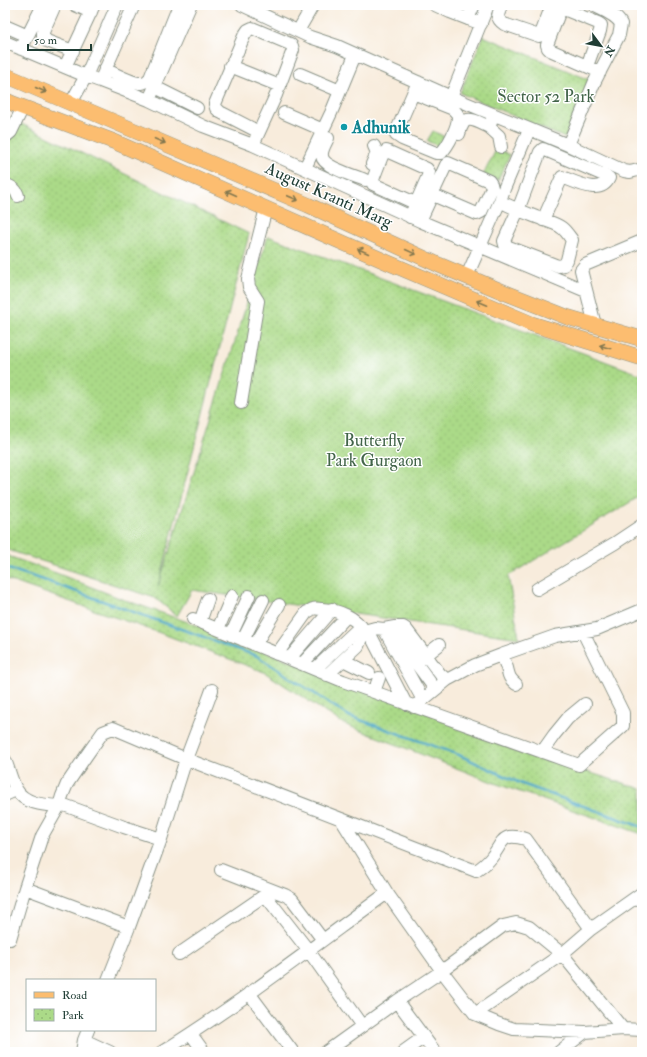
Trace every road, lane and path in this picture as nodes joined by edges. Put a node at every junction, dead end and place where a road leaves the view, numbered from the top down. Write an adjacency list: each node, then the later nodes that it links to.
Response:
1 (43, 5): 21 (street)
2 (55, 5): 24 (street)
3 (75, 5): 16 (street)
4 (117, 5): 33 (street)
5 (134, 5): 32 (street)
6 (178, 5): 32 (street)
7 (313, 5): 20 (street)
8 (435, 5): 17 (street)
9 (474, 5): 17 (street)
10 (488, 5): 18 (street)
11 (502, 5): 12 (street)
12 (552, 5)
13 (593, 5): 29 (street)
14 (190, 6): 36 (street)
15 (245, 6): 20 (street)
16 (92, 8): 24 (street)
17 (468, 19): 18 (street)
18 (481, 24): 39 (street)
19 (5, 26): 21 (street)
20 (298, 31): 25 (street)
21 (28, 36): 23 (street)
22 (5, 42): 23 (street)
23 (21, 49): 28 (street)
24 (73, 51): 28 (street)
25 (355, 55): 37 (street); 38 (street)
26 (230, 66): 35 (street); 35 (street); 49 (street)
27 (587, 66): 27 (street); 29 (street)
28 (65, 67): 33 (street)
29 (600, 72): 52 (street)
30 (300, 74): 38 (street)
31 (5, 75): 34 (main road, August Kranti Marg)
32 (103, 75): 33 (street); 40 (street)
33 (86, 76): 41 (street)
34 (25, 83): 41 (main road, August Kranti Marg, one-way to 41); 42 (main road)
35 (280, 86): 49 (street)
36 (155, 87): 40 (street); 43 (street)
37 (415, 87): 37 (street); 39 (street)
38 (345, 90): 47 (street); 60 (street)
39 (451, 97): 45 (street)
40 (149, 100): 51 (street)
41 (71, 103): 62 (main road, August Kranti Marg, one-way to 62)
42 (14, 104): 50 (street); 68 (main road, one-way to 42)
43 (197, 108)
44 (284, 113): 47 (street)
45 (494, 115): 46 (street); 48 (street)
46 (489, 127): 54 (street); 55 (street)
47 (323, 130): 57 (street)
48 (529, 130): 52 (street); 66 (street)
49 (259, 132): 51 (street)
50 (5, 137)
51 (254, 145): 57 (street)
52 (568, 145): 58 (street)
53 (374, 146): 60 (street)
54 (501, 147)
55 (451, 151)
56 (569, 160): 59 (street); 59 (street); 69 (street)
57 (305, 168): 63 (street)
58 (642, 170)
59 (562, 177): 71 (street)
60 (365, 180): 63 (street)
61 (5, 184): 65 (street)
62 (265, 186): 68 (main road); 74 (main road, August Kranti Marg, one-way to 74)
63 (359, 193): 70 (street)
64 (432, 195): 64 (street); 70 (street)
65 (18, 196)
66 (500, 202): 69 (street); 73 (street)
67 (416, 203): 67 (street); 70 (street)
68 (261, 207): 78 (main road, one-way to 68); 79 (street)
69 (518, 210): 71 (street); 71 (street)
70 (415, 219): 73 (street)
71 (543, 220)
72 (642, 241): 75 (street)
73 (479, 246): 74 (street); 75 (street)
74 (467, 276): 76 (main road, August Kranti Marg)
75 (586, 291): 76 (street)
76 (595, 325): 77 (main road, August Kranti Marg)
77 (642, 339)
78 (642, 358)
79 (241, 403)
80 (642, 525): 81 (street)
81 (537, 589)
82 (232, 596): 92 (street)
83 (249, 596): 94 (street)
84 (208, 598): 92 (street)
85 (263, 600): 95 (street)
86 (279, 605): 96 (street)
87 (332, 609): 89 (street); 98 (street); 101 (street)
88 (642, 610): 93 (street)
89 (347, 616): 90 (street); 104 (street)
90 (362, 628): 91 (street); 102 (street); 105 (street); 113 (street)
91 (389, 628): 99 (street); 103 (street); 113 (street)
92 (218, 629): 94 (street)
93 (583, 632): 100 (street); 115 (street)
94 (231, 635): 95 (street)
95 (243, 640): 96 (street)
96 (255, 645): 98 (street)
97 (440, 645): 99 (street)
98 (277, 654): 101 (street)
99 (426, 654): 103 (street); 107 (street)
100 (501, 655): 107 (street); 109 (street)
101 (288, 659): 104 (street)
102 (346, 662): 106 (street); 108 (street); 112 (street)
103 (416, 662): 111 (street)
104 (302, 664): 105 (street)
105 (315, 669): 106 (street)
106 (327, 674): 108 (street)
107 (447, 680): 111 (street)
108 (343, 681): 112 (street)
109 (516, 684)
110 (212, 690): 116 (street)
111 (435, 690): 113 (street)
112 (374, 692): 113 (street)
113 (414, 704): 115 (street)
114 (585, 704): 115 (street)
115 (542, 752)
116 (186, 759): 120 (street); 121 (street); 122 (street)
117 (5, 760): 118 (street)
118 (16, 790): 119 (street); 120 (street)
119 (5, 795)
120 (58, 806): 122 (street); 124 (street)
121 (341, 820): 126 (street); 129 (street)
122 (161, 839): 128 (street)
123 (221, 870): 125 (street)
124 (25, 888): 128 (street); 130 (street)
125 (270, 893): 131 (street); 132 (street); 133 (street)
126 (387, 893): 131 (street); 135 (street)
127 (642, 893): 129 (street)
128 (129, 927): 136 (street)
129 (591, 929): 134 (street)
130 (9, 935)
131 (323, 940): 132 (street)
132 (308, 950): 137 (street); 140 (street)
133 (179, 954)
134 (562, 954): 135 (street); 139 (street); 141 (street)
135 (442, 970): 138 (street); 139 (street)
136 (108, 979)
137 (249, 993): 144 (street); 151 (street)
138 (397, 1001): 140 (street); 146 (street)
139 (475, 1014): 143 (street)
140 (362, 1026): 152 (street)
141 (623, 1029): 142 (street); 143 (street)
142 (642, 1030)
143 (585, 1032): 155 (street)
144 (191, 1034): 149 (street); 150 (street)
145 (86, 1035): 147 (street); 148 (street)
146 (424, 1037): 153 (street); 154 (street)
147 (82, 1052)
148 (110, 1052)
149 (162, 1052)
150 (204, 1052)
151 (293, 1052)
152 (326, 1052)
153 (403, 1052)
154 (434, 1052)
155 (559, 1052)

